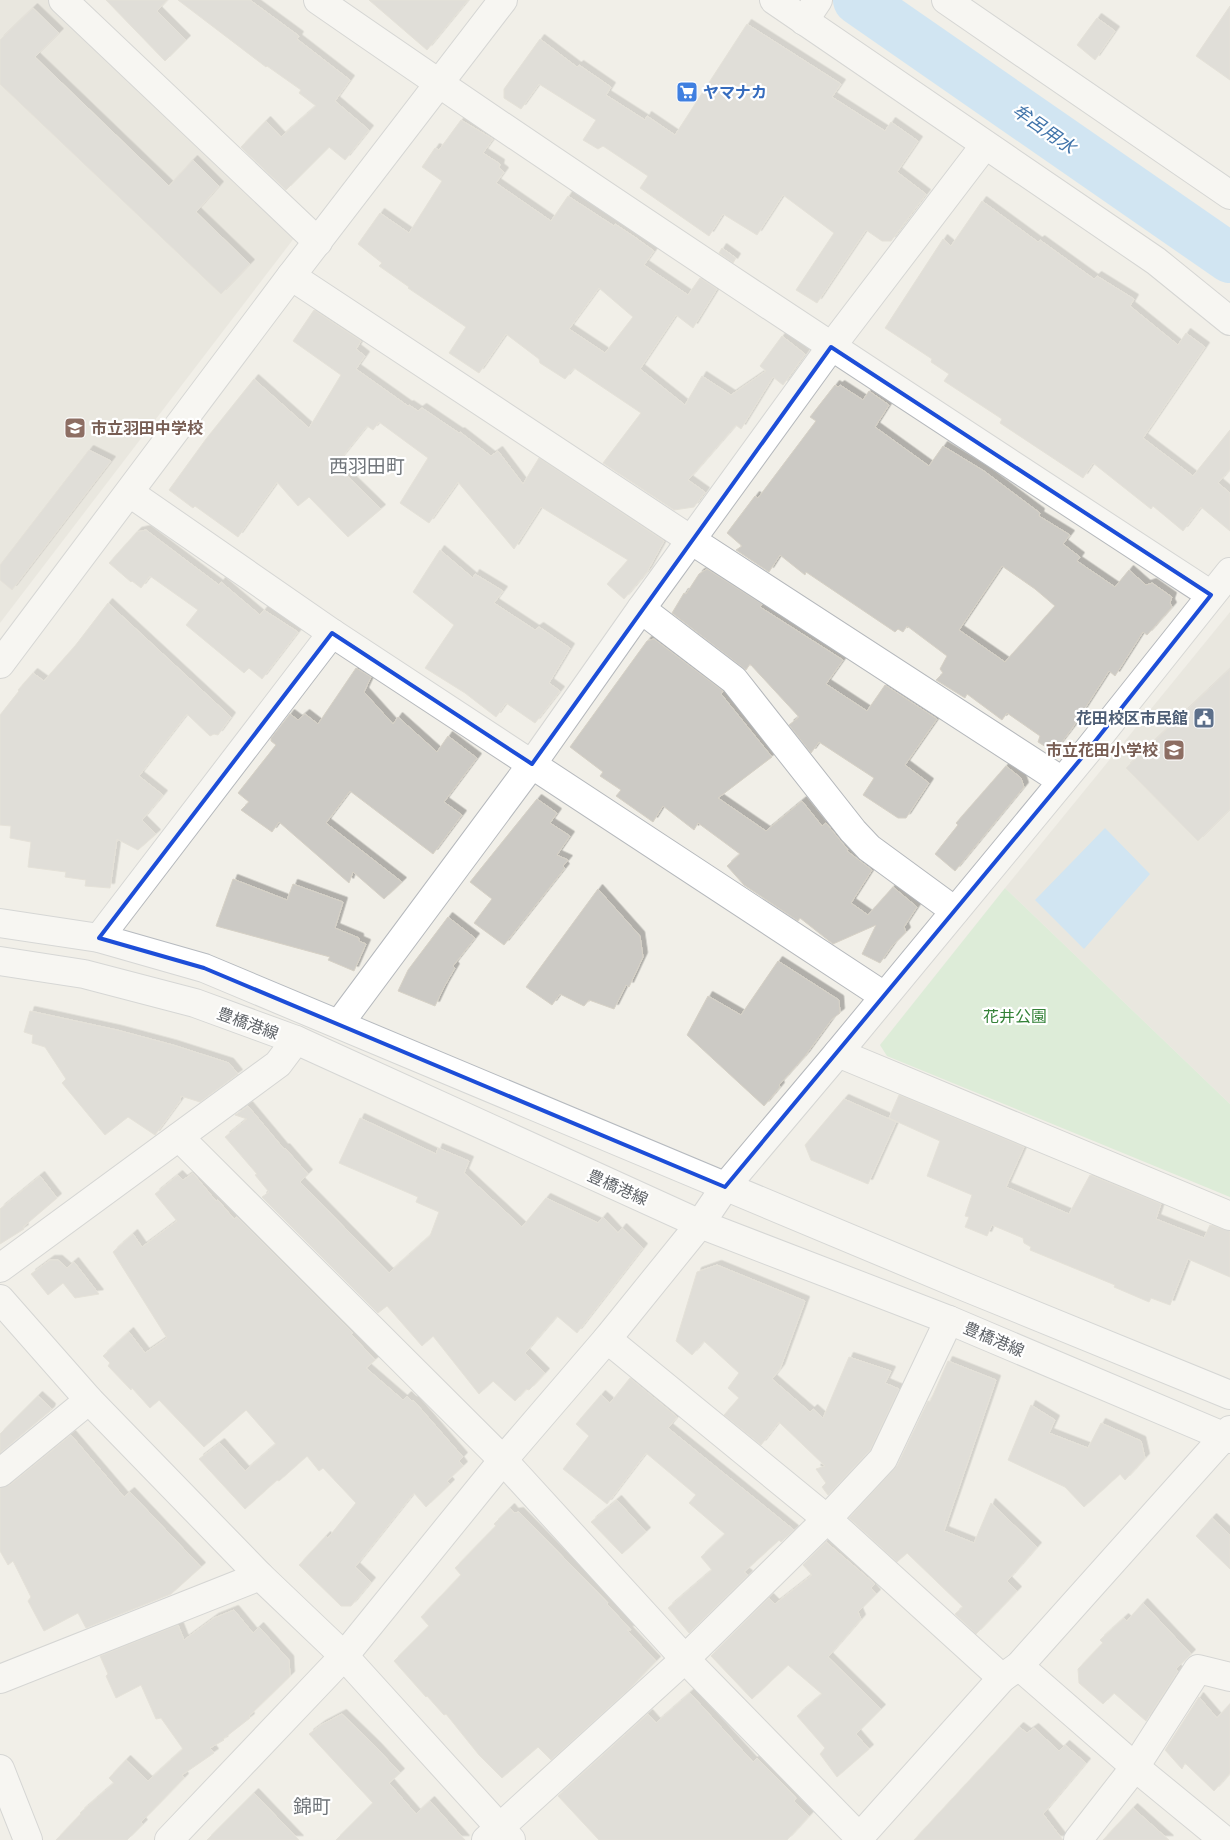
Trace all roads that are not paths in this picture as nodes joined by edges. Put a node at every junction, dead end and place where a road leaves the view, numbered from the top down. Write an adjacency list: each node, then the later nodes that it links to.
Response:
1 (63, 0): 10 (street)
2 (318, 0): 7 (street)
3 (504, 0): 7 (street)
4 (774, 0): 6 (street)
5 (946, 0): 9 (street)
6 (811, 10): 8 (street)
7 (438, 84): 10 (street); 13 (street)
8 (985, 145): 12 (street); 13 (street)
9 (1230, 195)
10 (318, 242): 11 (street)
11 (291, 276): 14 (street); 15 (street)
12 (1230, 321)
13 (832, 347): 15 (street); 17 (street)
14 (130, 492): 19 (street); 20 (street)
15 (691, 540): 18 (street); 22 (street)
16 (1230, 572): 17 (street)
17 (1211, 594): 22 (street)
18 (641, 609): 21 (street); 23 (street)
19 (332, 633): 21 (street); 25 (street)
20 (0, 664)
21 (532, 764): 27 (street); 28 (street)
22 (1062, 781): 23 (street)
23 (955, 911): 27 (street)
24 (0, 924): 25 (street, 豊橋港線)
25 (99, 938): 28 (street, 豊橋港線)
26 (0, 961): 29 (street, 豊橋港線)
27 (884, 996): 30 (street)
28 (339, 1024): 32 (street, 豊橋港線)
29 (296, 1040): 31 (street); 34 (street, 豊橋港線)
30 (838, 1053): 32 (street); 33 (street)
31 (179, 1137): 35 (street); 42 (street)
32 (725, 1187): 34 (street); 39 (street, 豊橋港線)
33 (1230, 1216)
34 (700, 1224): 37 (street, 豊橋港線); 38 (street)
35 (0, 1268)
36 (0, 1298): 40 (street)
37 (949, 1320): 41 (street, 豊橋港線); 44 (street)
38 (607, 1339): 42 (street); 44 (street)
39 (1230, 1395)
40 (90, 1400): 43 (street); 45 (street)
41 (1228, 1435): 48 (street)
42 (503, 1460): 46 (street); 47 (street)
43 (0, 1473)
44 (827, 1519): 47 (street); 48 (street)
45 (260, 1576): 46 (street); 50 (street)
46 (344, 1656): 53 (street); 56 (street)
47 (685, 1659): 53 (street); 54 (street)
48 (1011, 1672): 51 (street); 54 (street)
49 (1230, 1677): 51 (street)
50 (0, 1679)
51 (1135, 1767): 57 (street); 58 (street)
52 (0, 1769): 55 (street)
53 (499, 1836)
54 (860, 1839)
55 (28, 1840)
56 (168, 1840)
57 (1078, 1840)
58 (1224, 1840)

